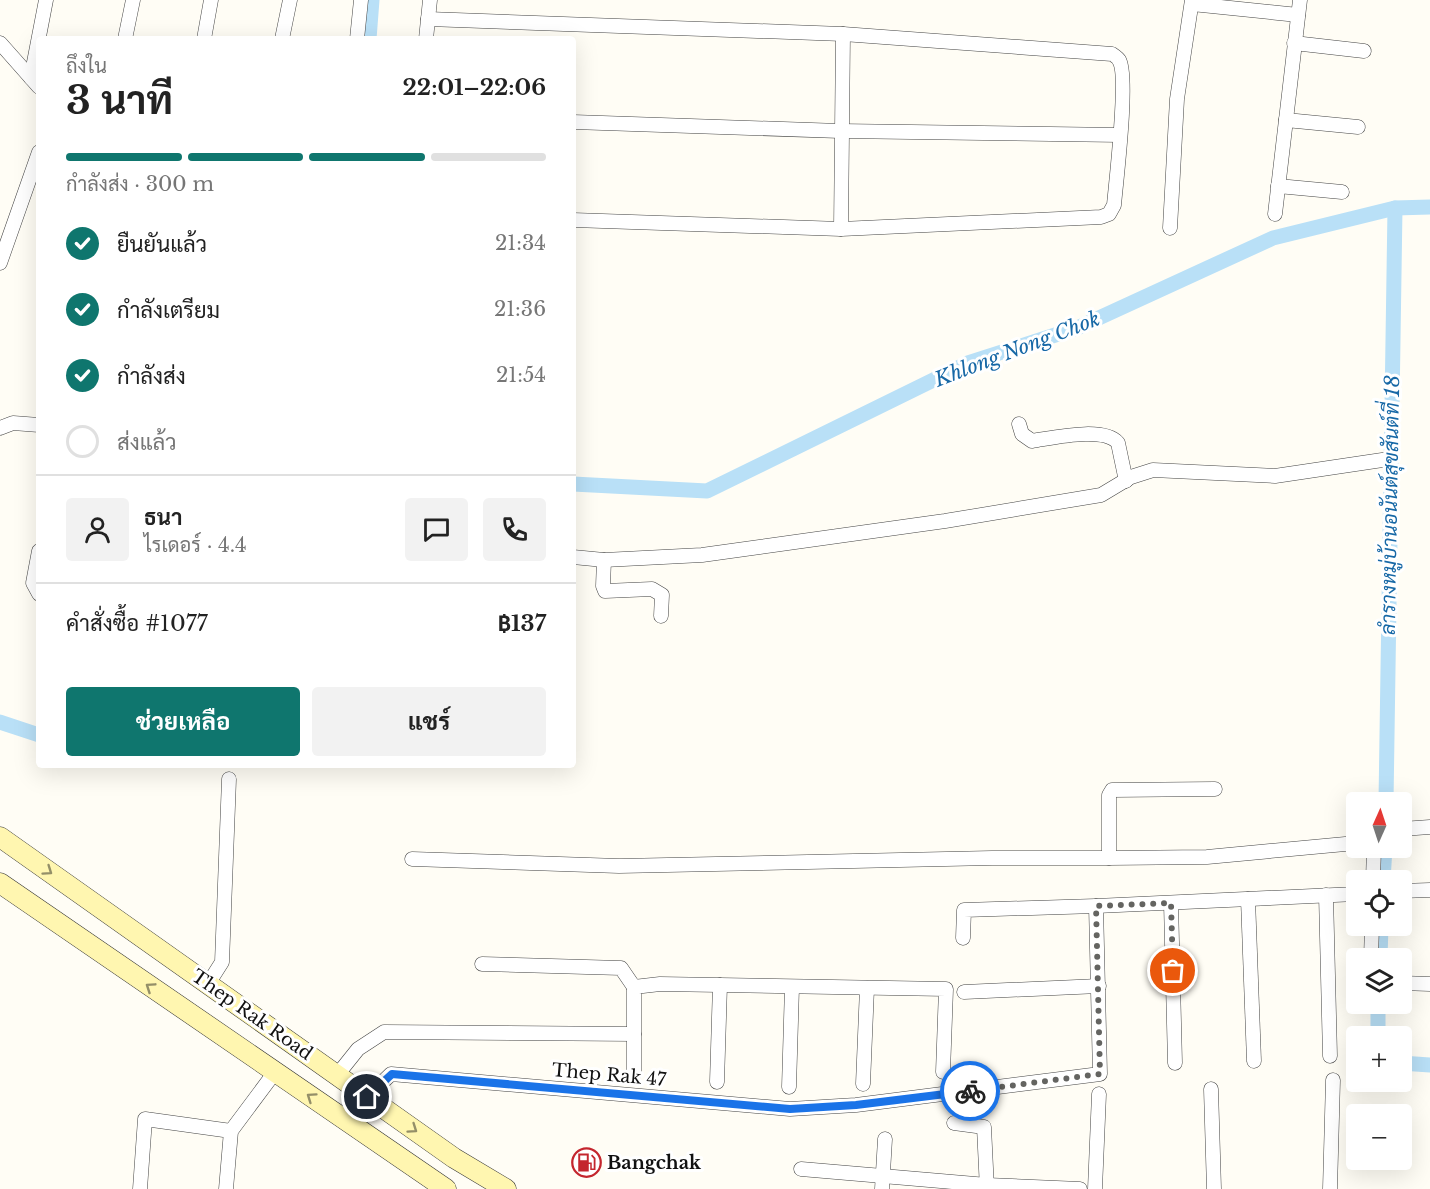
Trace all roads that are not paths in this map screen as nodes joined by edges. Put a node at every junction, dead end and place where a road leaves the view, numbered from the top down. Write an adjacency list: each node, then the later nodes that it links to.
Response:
1 (45, 0): 12 (street)
2 (133, 0): 13 (street)
3 (211, 0): 14 (street)
4 (290, 0): 15 (street)
5 (361, 0): 16 (street)
6 (430, 0): 10 (street)
7 (1300, 0): 9 (street)
8 (1192, 2): 9 (street); 32 (street)
9 (1298, 15): 19 (street)
10 (428, 19): 11 (street); 17 (street)
11 (843, 34): 25 (street); 26 (street)
12 (41, 36)
13 (126, 36)
14 (205, 36)
15 (283, 36)
16 (357, 36)
17 (426, 36)
18 (0, 43): 21 (street)
19 (1294, 43): 20 (street); 22 (street)
20 (1364, 51)
21 (35, 82)
22 (1286, 120): 24 (street); 28 (street)
23 (576, 122): 25 (street)
24 (1358, 127)
25 (840, 131): 26 (street); 33 (street)
26 (1120, 135): 33 (street)
27 (36, 161): 34 (street)
28 (1278, 186): 29 (street); 30 (street)
29 (1342, 192)
30 (1275, 214)
31 (576, 220): 33 (street)
32 (1170, 228)
33 (841, 229)
34 (0, 263)
35 (1019, 424): 39 (street)
36 (36, 425): 37 (street)
37 (0, 428)
38 (1389, 459): 39 (street)
39 (1125, 480): 41 (street)
40 (576, 557): 41 (street)
41 (604, 560): 44 (street)
42 (36, 567): 43 (street)
43 (36, 588)
44 (661, 616)
45 (228, 779): 64 (street)
46 (1215, 789): 51 (street)
47 (1430, 827): 48 (street)
48 (1412, 828)
49 (0, 837): 64 (main road, Thep Rak Road, one-way to 64)
50 (1346, 844): 51 (street)
51 (1109, 858): 52 (street)
52 (412, 859)
53 (0, 883): 76 (main road, Thep Rak Road, one-way to 53)
54 (1430, 890): 55 (street)
55 (1412, 891)
56 (1346, 894): 57 (street)
57 (1326, 895): 58 (street); 73 (street)
58 (1248, 899): 59 (street); 74 (street)
59 (1171, 903): 60 (street); 75 (street)
60 (1096, 906): 61 (street); 67 (street)
61 (963, 938)
62 (482, 964): 68 (street)
63 (1412, 983): 65 (street)
64 (208, 984): 78 (main road, Thep Rak Road)
65 (1430, 984)
66 (720, 985): 68 (street); 69 (street); 81 (street)
67 (1099, 986): 71 (street); 86 (street, Thep Rak 47)
68 (634, 987): 72 (street)
69 (792, 987): 70 (street); 83 (street)
70 (867, 988): 77 (street); 82 (street)
71 (964, 992)
72 (634, 1034): 78 (street); 79 (street)
73 (1330, 1056)
74 (1254, 1061)
75 (1175, 1063)
76 (275, 1072): 88 (street); 95 (main road, Thep Rak Road, one-way to 76)
77 (943, 1072)
78 (338, 1074): 86 (main road, Thep Rak Road)
79 (634, 1074)
80 (1333, 1080): 100 (street)
81 (717, 1082)
82 (863, 1084)
83 (789, 1087)
84 (1211, 1089): 99 (street)
85 (1099, 1094): 98 (street)
86 (367, 1097): 96 (main road, Thep Rak Road, one-way to 96)
87 (954, 1123): 92 (street)
88 (231, 1131): 93 (street); 94 (street)
89 (885, 1138): 91 (street)
90 (801, 1169): 91 (street)
91 (882, 1182): 92 (street)
92 (987, 1187): 97 (street)
93 (140, 1189)
94 (226, 1189)
95 (446, 1189)
96 (506, 1189)
97 (1080, 1189)
98 (1095, 1189)
99 (1214, 1189)
100 (1330, 1189)

